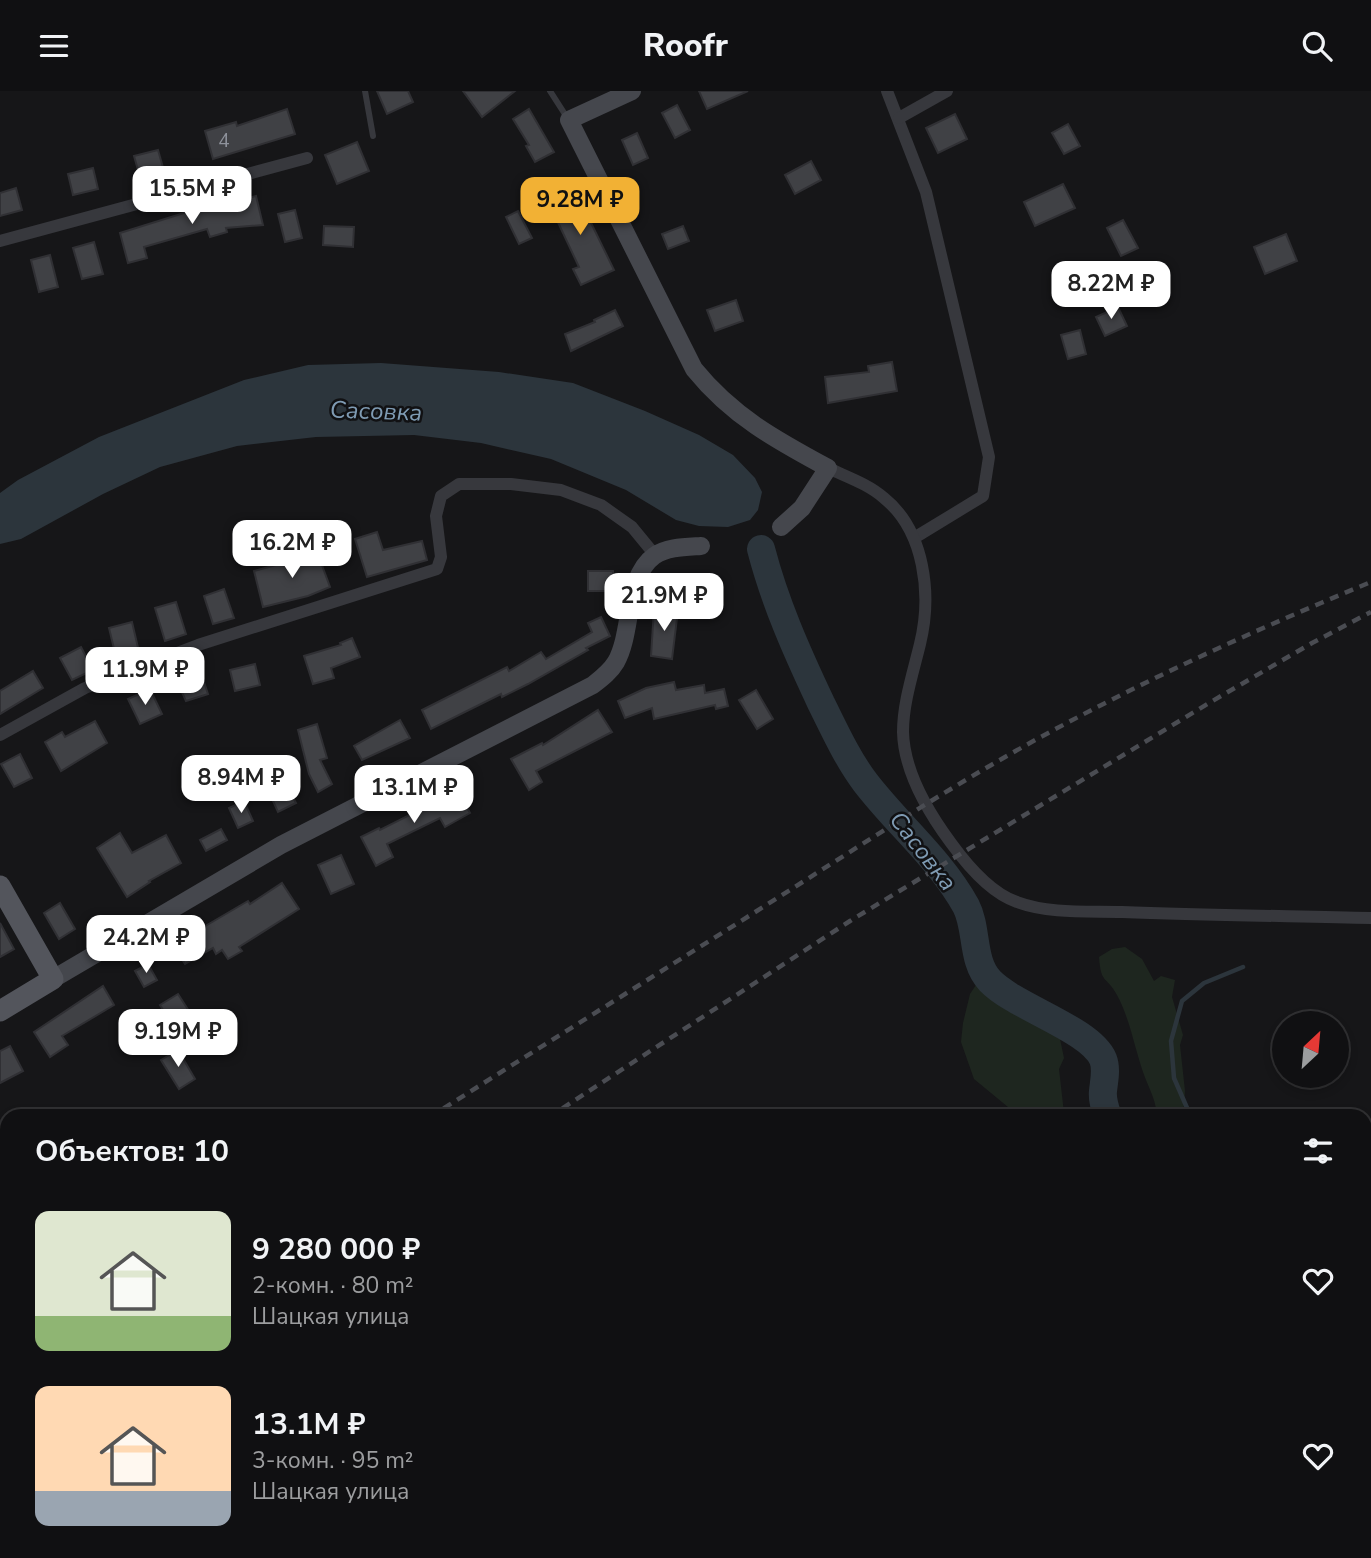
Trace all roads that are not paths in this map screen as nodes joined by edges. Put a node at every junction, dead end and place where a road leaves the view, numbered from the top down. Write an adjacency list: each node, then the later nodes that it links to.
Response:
1 (365, 91): 8 (lane)
2 (550, 91): 7 (lane)
3 (632, 91): 7 (street)
4 (887, 91): 6 (street)
5 (947, 91): 6 (street)
6 (899, 118): 13 (street)
7 (569, 120): 11 (street)
8 (373, 136)
9 (307, 158): 10 (street)
10 (0, 241)
11 (828, 468): 12 (street); 13 (street)
12 (781, 527)
13 (914, 538): 18 (street)
14 (701, 546): 15 (street)
15 (655, 555): 16 (street); 19 (street)
16 (0, 734)
17 (0, 886): 19 (main road)
18 (1371, 918)
19 (53, 979): 20 (main road)
20 (0, 1010)

